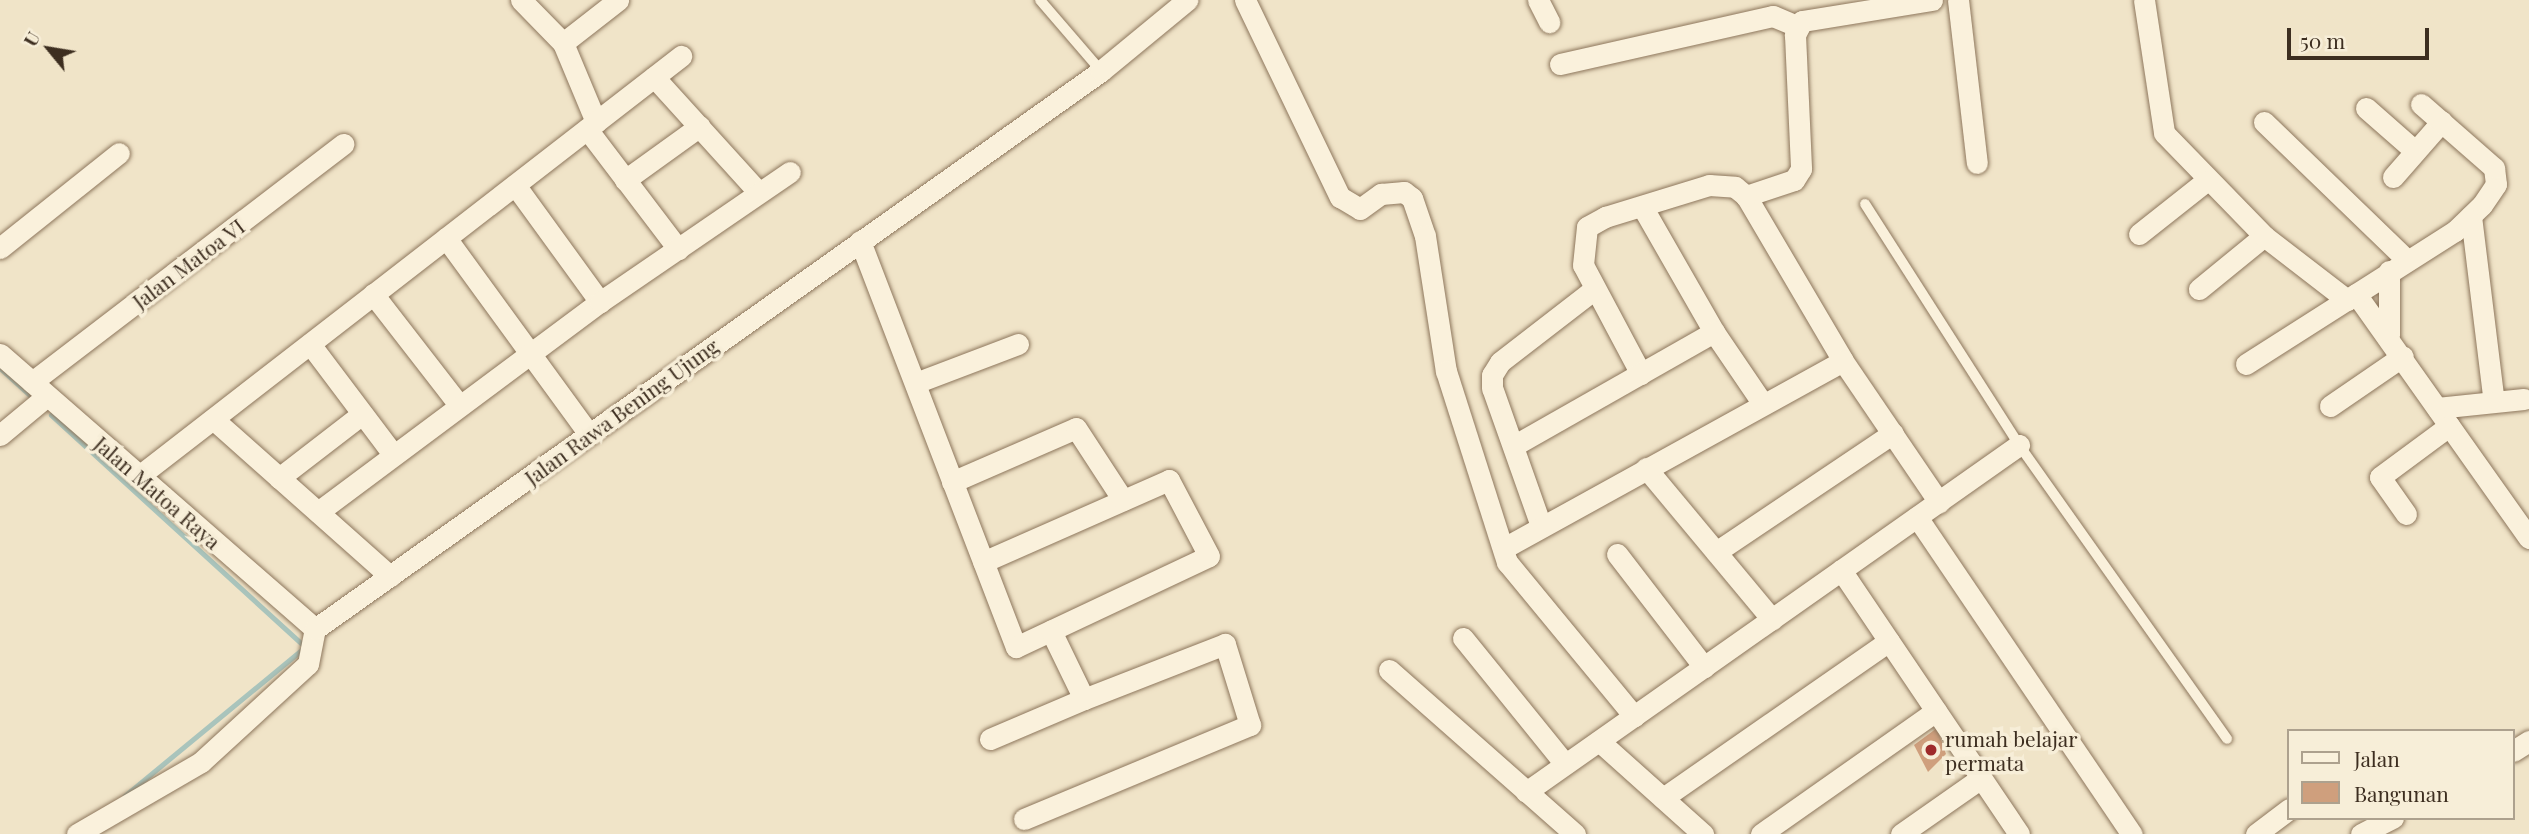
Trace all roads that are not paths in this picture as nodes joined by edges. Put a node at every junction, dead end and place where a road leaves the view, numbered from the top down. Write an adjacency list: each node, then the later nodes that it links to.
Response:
1 (521, 0): 13 (street)
2 (618, 0): 13 (street)
3 (1040, 0): 16 (lane)
4 (1187, 0): 16 (street, Jalan Rawa Bening Ujung)
5 (1245, 0): 87 (street)
6 (1538, 0): 11 (street)
7 (1958, 0): 27 (street)
8 (2144, 0): 31 (street)
9 (1921, 1): 10 (street)
10 (1839, 7): 12 (street)
11 (1549, 22)
12 (1799, 27): 15 (street); 34 (street)
13 (563, 43): 22 (street)
14 (681, 56): 17 (street)
15 (1560, 64)
16 (1101, 71): 41 (street, Jalan Rawa Bening Ujung)
17 (654, 77): 22 (street); 23 (street)
18 (2421, 104): 20 (street)
19 (2366, 108): 25 (street)
20 (2441, 121): 25 (street); 37 (street)
21 (2264, 122): 44 (street)
22 (592, 125): 30 (street); 32 (street)
23 (700, 126): 30 (street); 33 (street)
24 (343, 144): 61 (street, Jalan Matoa VI)
25 (2415, 151): 29 (street)
26 (120, 153): 42 (street)
27 (1977, 163)
28 (790, 172): 33 (street)
29 (2392, 177)
30 (625, 180): 43 (street)
31 (2206, 181): 38 (street); 39 (street)
32 (514, 185): 40 (street); 49 (street)
33 (759, 193): 43 (street)
34 (1746, 196): 36 (street); 57 (street)
35 (1865, 204): 74 (lane)
36 (1643, 208): 46 (street); 50 (street)
37 (2470, 216): 44 (street); 63 (street)
38 (2139, 234)
39 (2264, 236): 45 (street); 48 (street)
40 (446, 238): 47 (street); 54 (street)
41 (860, 241): 60 (street); 71 (street, Jalan Rawa Bening Ujung)
42 (0, 248)
43 (678, 249): 49 (street)
44 (2398, 266): 48 (street); 51 (street)
45 (2199, 289)
46 (1593, 290): 59 (street); 73 (street)
47 (373, 294): 52 (street); 65 (street)
48 (2351, 297): 51 (street); 58 (street)
49 (600, 302): 54 (street)
50 (1714, 332): 59 (street); 64 (street)
51 (2389, 335): 56 (street)
52 (310, 344): 67 (street); 69 (street)
53 (1018, 344): 60 (street)
54 (531, 353): 65 (street); 71 (street)
55 (0, 354): 61 (street, Jalan Matoa Raya)
56 (2403, 356): 66 (street); 68 (street)
57 (1843, 361): 64 (street); 70 (street)
58 (2246, 364)
59 (1641, 374): 73 (street)
60 (918, 382): 79 (street)
61 (40, 389): 72 (street, Jalan Matoa VI); 77 (street, Jalan Matoa Raya)
62 (2524, 399): 63 (street)
63 (2494, 402): 68 (street)
64 (1763, 404): 76 (street)
65 (459, 405): 75 (street)
66 (2330, 406)
67 (362, 414): 75 (street); 78 (street)
68 (2443, 417): 83 (street); 86 (street)
69 (212, 419): 77 (street); 78 (street)
70 (1892, 433): 81 (street); 88 (street)
71 (589, 434): 92 (street, Jalan Rawa Bening Ujung)
72 (0, 435)
73 (1515, 445): 85 (street)
74 (2019, 445): 81 (street); 104 (lane)
75 (393, 453): 82 (street)
76 (1646, 468): 85 (street); 88 (street)
77 (139, 476): 94 (street, Jalan Matoa Raya)
78 (279, 478): 82 (street)
79 (952, 482): 80 (street); 90 (street)
80 (1123, 500): 90 (street); 95 (street)
81 (1939, 502): 84 (street)
82 (318, 512): 92 (street)
83 (2406, 513)
84 (1917, 517): 91 (street); 119 (street)
85 (1541, 526): 87 (street)
86 (2527, 529)
87 (1504, 548): 102 (street)
88 (1716, 552): 93 (street)
89 (1617, 554): 98 (street)
90 (983, 562): 95 (street)
91 (1841, 570): 93 (street); 97 (street)
92 (390, 576): 94 (street, Jalan Rawa Bening Ujung)
93 (1772, 619): 98 (street)
94 (315, 629): 113 (street)
95 (1051, 631): 100 (street)
96 (1463, 638): 106 (street)
97 (1889, 641): 101 (street); 109 (street)
98 (1704, 667): 102 (street)
99 (1389, 670): 108 (street)
100 (1084, 699): 103 (street); 111 (street)
101 (1936, 711): 107 (street); 116 (street)
102 (1634, 716): 105 (street)
103 (990, 739)
104 (2227, 739)
105 (1599, 741): 106 (street); 109 (street)
106 (1565, 764): 108 (street)
107 (1981, 778): 117 (street); 118 (street)
108 (1526, 792): 114 (street)
109 (1663, 798): 115 (street)
110 (2288, 810): 120 (street)
111 (1024, 819)
112 (2389, 823): 121 (street)
113 (77, 834)
114 (1575, 834)
115 (1703, 834)
116 (1761, 834)
117 (1901, 834)
118 (2019, 834)
119 (2132, 834)
120 (2256, 834)
121 (2361, 834)

